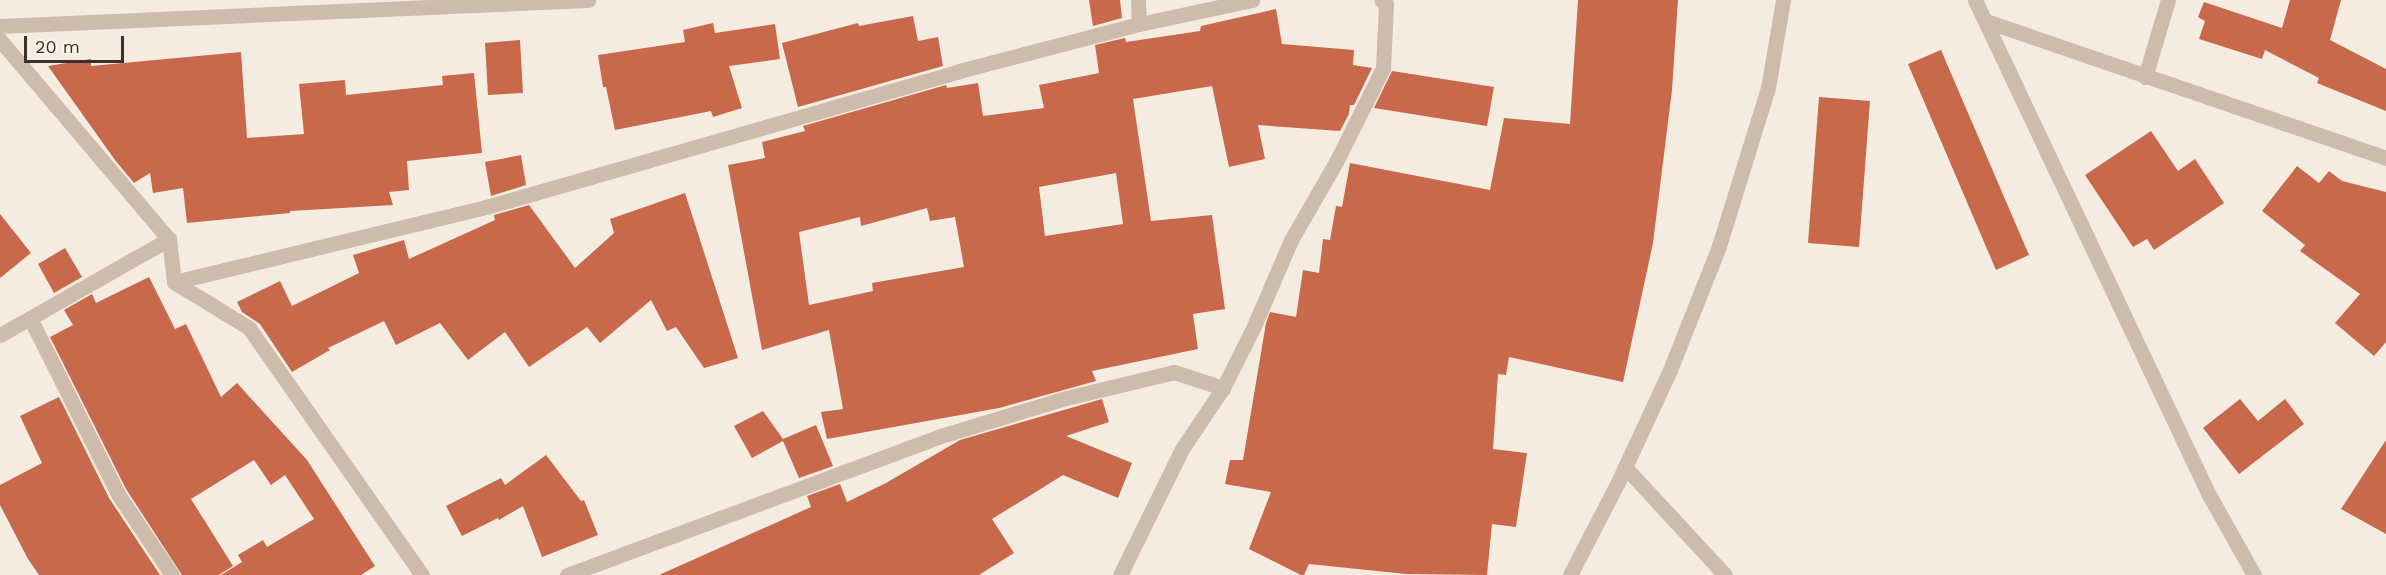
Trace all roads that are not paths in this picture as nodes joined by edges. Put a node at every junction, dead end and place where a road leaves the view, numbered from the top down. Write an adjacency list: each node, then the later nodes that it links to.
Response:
1 (588, 0): 10 (street)
2 (1138, 0): 9 (street)
3 (1252, 0): 9 (street)
4 (1381, 0): 18 (street)
5 (1783, 0): 19 (street)
6 (1975, 0): 8 (street)
7 (2168, 0): 12 (street)
8 (1986, 21): 12 (street); 26 (street)
9 (1139, 24): 15 (street)
10 (0, 26)
11 (0, 40): 14 (street)
12 (2145, 77): 13 (street)
13 (2386, 158)
14 (170, 239): 15 (street); 16 (street)
15 (174, 282): 21 (street)
16 (30, 318): 17 (street); 20 (street)
17 (0, 335)
18 (1223, 388): 22 (street); 23 (street)
19 (1625, 467): 24 (street); 25 (street)
20 (172, 575)
21 (422, 575)
22 (567, 575)
23 (1120, 575)
24 (1570, 575)
25 (1725, 575)
26 (2254, 575)

